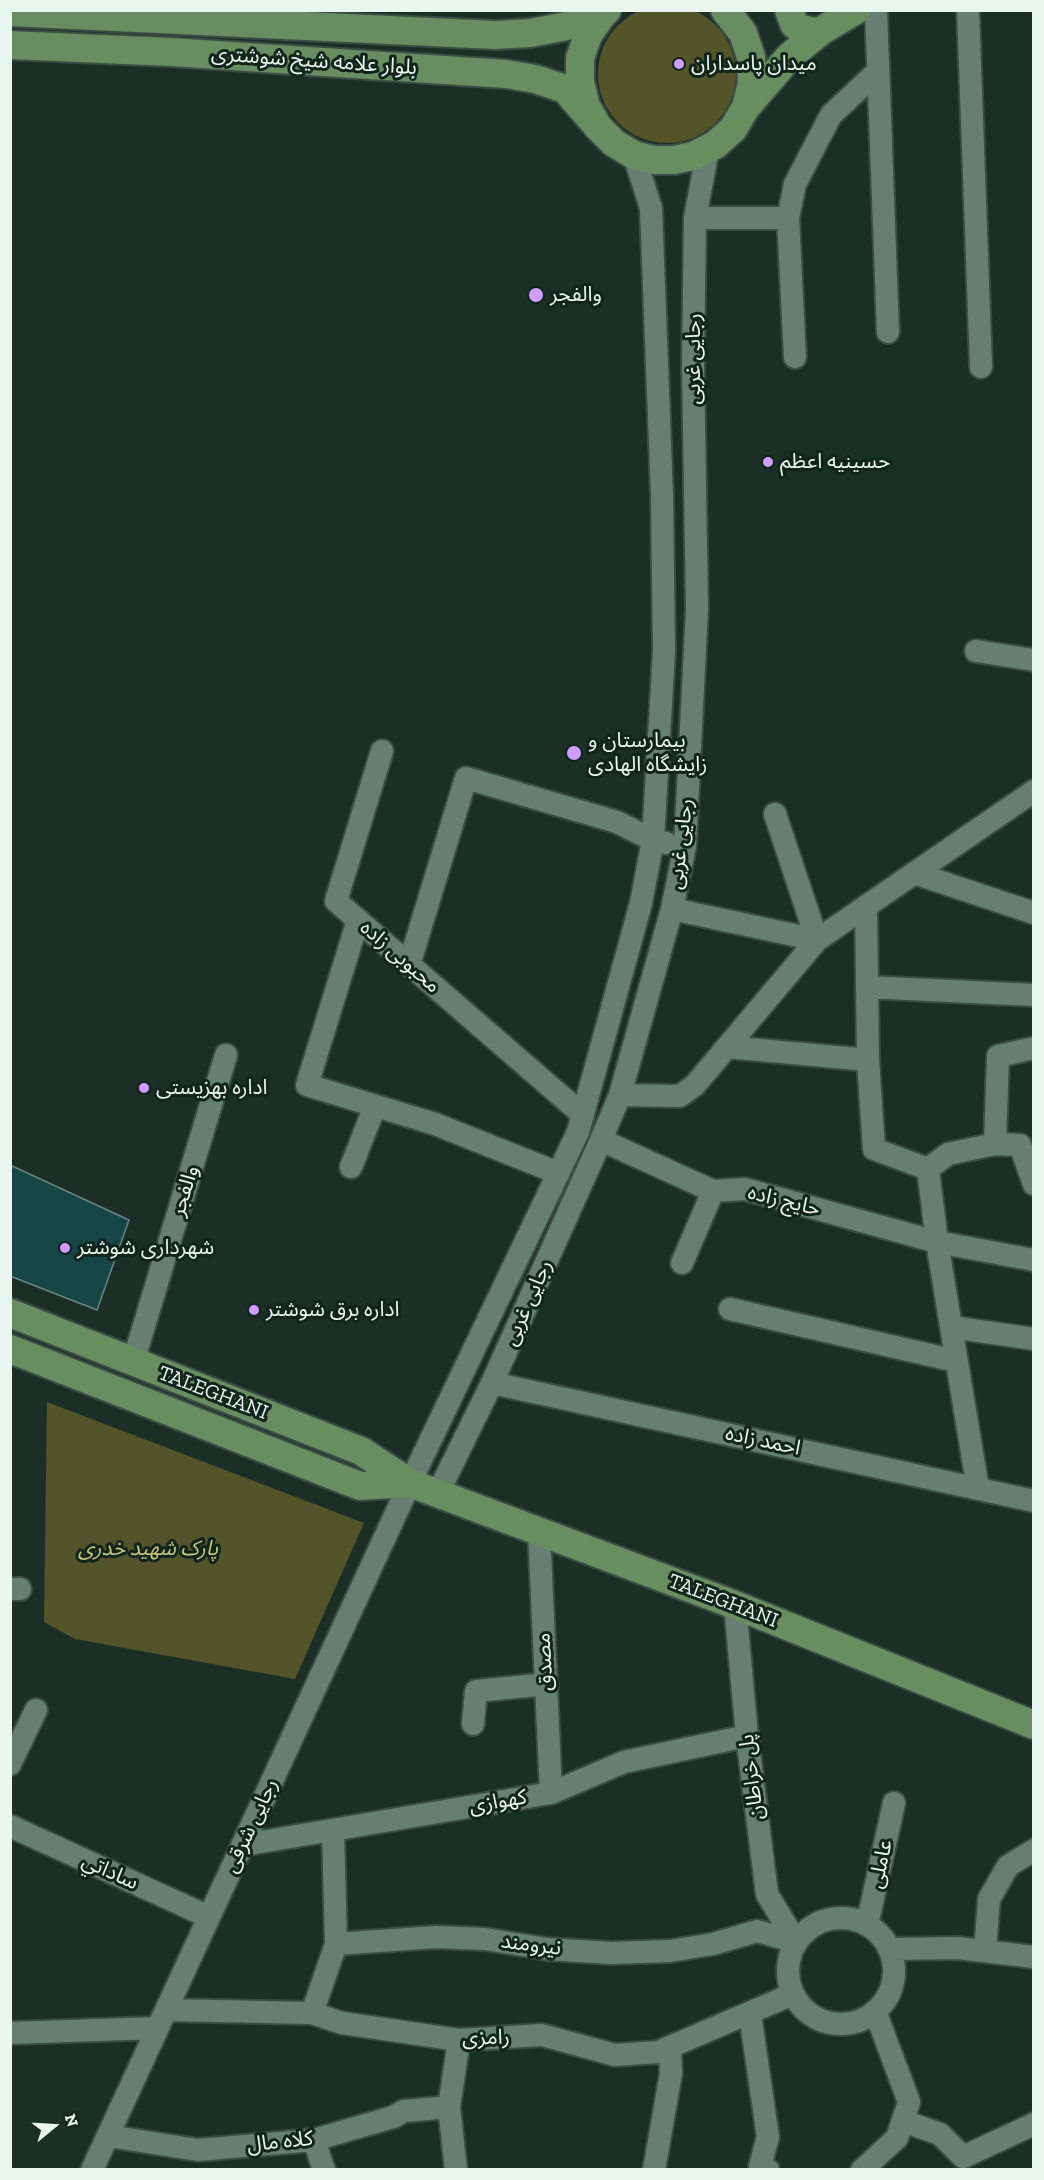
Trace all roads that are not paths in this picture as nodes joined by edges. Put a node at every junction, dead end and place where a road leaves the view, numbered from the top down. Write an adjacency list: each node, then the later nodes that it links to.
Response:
1 (725, 10): 11 (main road)
2 (789, 10): 8 (main road)
3 (856, 10): 8 (main road)
4 (876, 10): 10 (street)
5 (968, 10): 19 (street)
6 (10, 12): 7 (main road, بلوار علامه شیخ شوشتری)
7 (605, 13): 12 (main road)
8 (821, 31): 11 (main road)
9 (10, 45): 12 (main road, بلوار علامه شیخ شوشتری)
10 (879, 71): 16 (street); 17 (street)
11 (746, 108): 13 (main road)
12 (598, 127): 14 (main road)
13 (708, 149): 14 (main road); 15 (street, رجایی غربی)
14 (634, 154): 25 (street, رجایی غربی)
15 (695, 218): 16 (street); 26 (street, رجایی غربی)
16 (788, 218): 18 (street)
17 (888, 332)
18 (795, 357)
19 (981, 367)
20 (976, 651): 21 (street)
21 (1034, 660)
22 (382, 751): 31 (street, محبوبی زاده)
23 (1034, 791): 27 (street)
24 (775, 814): 32 (street)
25 (653, 840): 26 (street); 33 (street); 42 (street, رجایی غربی)
26 (686, 846): 29 (street, رجایی غربی)
27 (914, 873): 28 (street); 30 (street)
28 (866, 906): 32 (street); 34 (street)
29 (672, 909): 32 (street); 40 (street, رجایی غربی)
30 (1034, 913)
31 (358, 920): 33 (street, محبوبی زاده); 41 (street)
32 (817, 940): 36 (street)
33 (409, 965): 42 (street, محبوبی زاده)
34 (867, 987): 35 (street); 39 (street)
35 (1034, 996)
36 (727, 1047): 39 (street); 40 (street)
37 (1034, 1048): 44 (street)
38 (226, 1055): 59 (street, والفجر)
39 (868, 1060): 46 (street)
40 (620, 1095): 43 (street, رجایی غربی)
41 (375, 1106): 45 (street); 47 (street)
42 (583, 1115): 47 (street, رجایی غربی)
43 (601, 1140): 49 (street, حایج زاده); 60 (street, رجایی غربی)
44 (995, 1144): 46 (street); 48 (street)
45 (351, 1167)
46 (928, 1169): 50 (street)
47 (558, 1173): 61 (street, رجایی غربی)
48 (1034, 1184)
49 (713, 1191): 50 (street, حایج زاده); 52 (street)
50 (937, 1242): 51 (street, حایج زاده); 55 (street)
51 (1034, 1260)
52 (682, 1263)
53 (730, 1309): 58 (street)
54 (10, 1313): 59 (main road, TALEGHANI)
55 (951, 1327): 56 (street); 58 (street)
56 (1034, 1339)
57 (10, 1349): 61 (main road, TALEGHANI)
58 (956, 1361): 62 (street)
59 (133, 1362): 61 (main road, TALEGHANI)
60 (492, 1383): 62 (street, احمد زاده); 63 (street, رجایی غربی)
61 (410, 1483): 63 (main road, TALEGHANI); 77 (street, رجایی شرقی)
62 (978, 1489): 64 (street, احمد زاده)
63 (438, 1493): 65 (main road, TALEGHANI)
64 (1034, 1501)
65 (539, 1531): 66 (main road, TALEGHANI); 67 (street, مصدق)
66 (735, 1605): 70 (main road, TALEGHANI); 71 (street, پل خراطان)
67 (547, 1684): 69 (street); 73 (street, مصدق)
68 (36, 1710): 72 (street)
69 (473, 1724)
70 (1034, 1725)
71 (747, 1736): 73 (street, کهوازی); 81 (street, پل خراطان)
72 (10, 1764)
73 (551, 1792): 76 (street, کهوازی)
74 (894, 1803): 80 (street, عاملی)
75 (10, 1826): 79 (street, ساداتي)
76 (333, 1830): 77 (street, کهوازی); 82 (street)
77 (243, 1845): 79 (street, رجایی شرقی)
78 (1034, 1850): 84 (street)
79 (209, 1917): 90 (street, رجایی شرقی)
80 (867, 1925): 81 (street); 83 (street)
81 (796, 1942): 82 (street, نیرومند); 86 (street)
82 (336, 1944): 88 (street)
83 (889, 1949): 84 (street); 87 (street)
84 (985, 1951): 85 (street)
85 (1034, 1957)
86 (793, 1994): 87 (street); 89 (street, رامزی)
87 (875, 2011): 95 (street)
88 (312, 2013): 90 (street, رامزی); 92 (street, رامزی)
89 (750, 2014): 93 (street, رامزی); 100 (street)
90 (161, 2019): 91 (street, رامزی); 97 (street, رجایی شرقی)
91 (10, 2034)
92 (459, 2040): 93 (street, رامزی); 94 (street)
93 (670, 2048): 104 (street)
94 (449, 2108): 98 (street, کلاه مال); 103 (street)
95 (903, 2121): 99 (street); 105 (street)
96 (1034, 2124): 99 (street)
97 (108, 2136): 98 (street, کلاه مال); 101 (street, رجایی شرقی)
98 (314, 2140): 102 (street)
99 (965, 2163)
100 (762, 2168)
101 (92, 2169)
102 (324, 2169)
103 (456, 2169)
104 (654, 2169)
105 (862, 2169)

